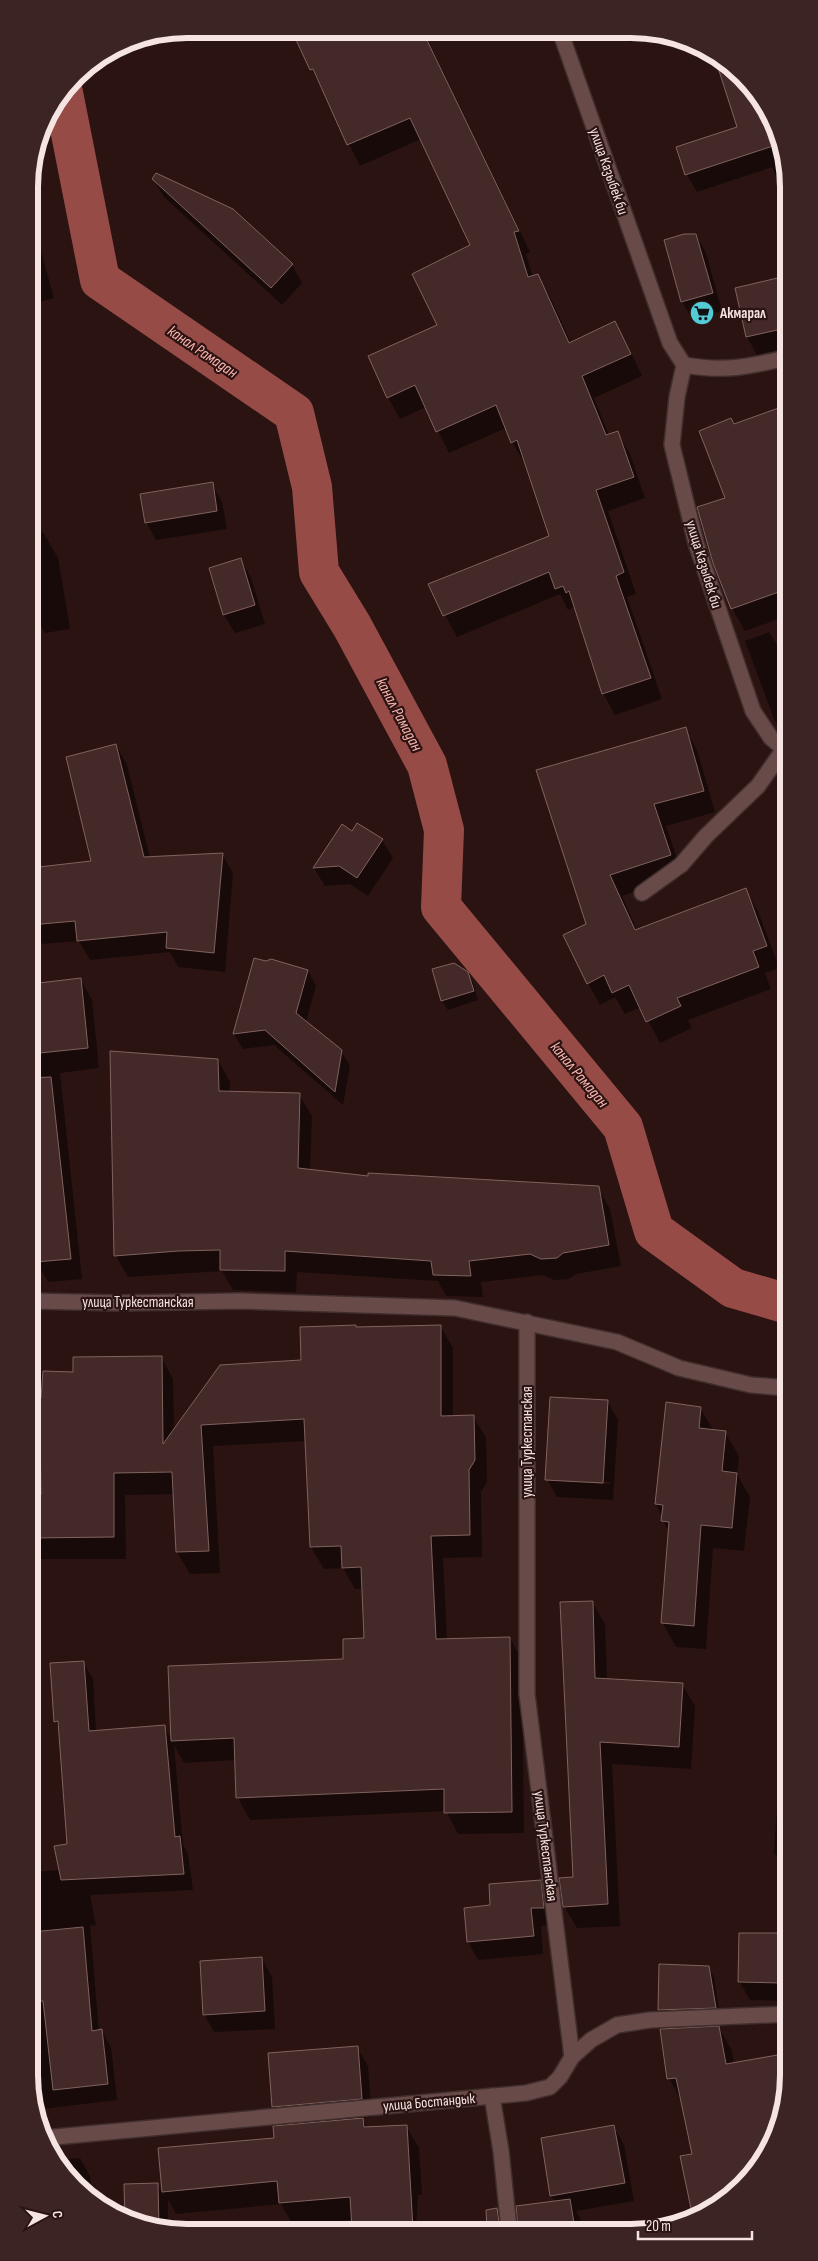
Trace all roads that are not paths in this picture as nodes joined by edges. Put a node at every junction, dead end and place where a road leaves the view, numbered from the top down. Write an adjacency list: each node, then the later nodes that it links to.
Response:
1 (562, 37): 3 (street, улица Казыбек би)
2 (780, 359): 3 (street)
3 (684, 365): 4 (street, улица Казыбек би)
4 (780, 746)
5 (780, 758): 6 (street, улица Казыбек би)
6 (642, 893)
7 (38, 1301): 8 (street, улица Туркестанская)
8 (527, 1322): 9 (street); 11 (street, улица Туркестанская)
9 (780, 1387)
10 (780, 2014): 11 (street, улица Бостандык)
11 (572, 2057): 12 (street, улица Бостандык)
12 (492, 2096): 13 (street, улица Бостандык); 14 (street)
13 (51, 2137)
14 (508, 2224)

